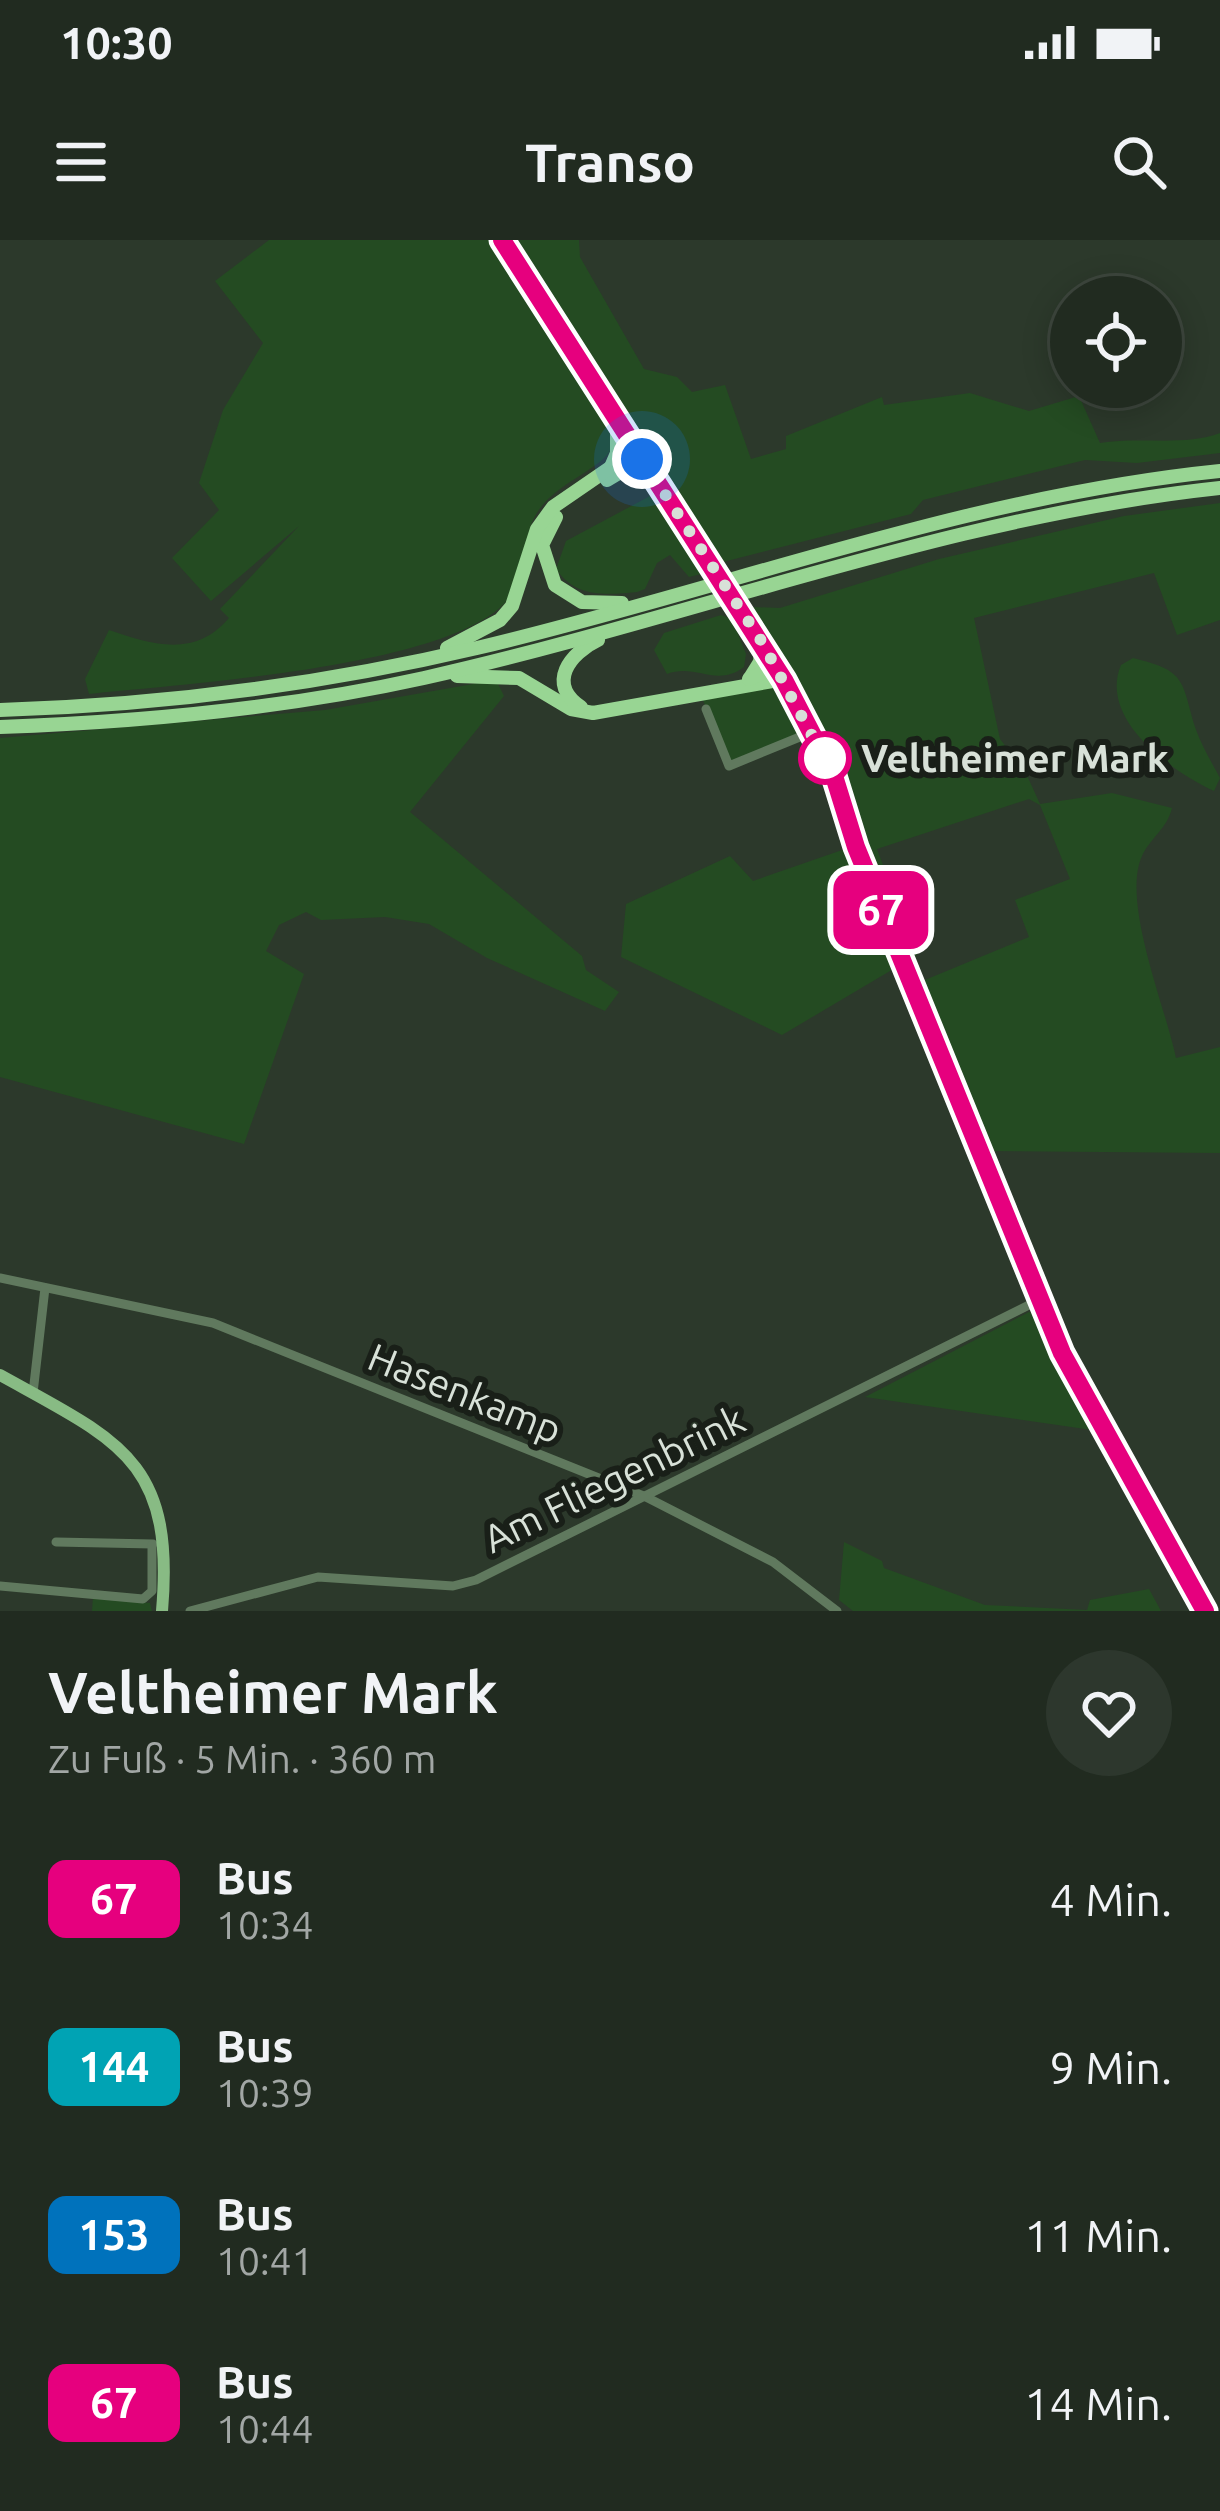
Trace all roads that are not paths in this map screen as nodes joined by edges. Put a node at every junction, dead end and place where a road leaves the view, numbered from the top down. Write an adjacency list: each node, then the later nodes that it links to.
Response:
1 (502, 240): 2 (main road)
2 (616, 420): 3 (main road); 4 (highway)
3 (639, 454): 4 (highway); 7 (highway); 9 (main road, bridge)
4 (611, 466): 10 (highway)
5 (1220, 471): 7 (highway)
6 (1220, 488): 8 (highway)
7 (645, 602): 10 (highway)
8 (644, 620): 12 (highway); 17 (highway)
9 (762, 642): 11 (main road); 13 (highway)
10 (413, 662): 15 (highway)
11 (781, 674): 13 (highway); 14 (highway); 19 (main road)
12 (428, 677): 17 (highway); 18 (highway)
13 (750, 678): 14 (highway)
14 (732, 686): 17 (highway)
15 (0, 710)
16 (706, 710): 19 (street)
17 (610, 712)
18 (0, 727)
19 (812, 732): 22 (main road)
20 (0, 1278): 21 (street, Hasenkamp)
21 (46, 1288): 24 (street); 25 (street, Hasenkamp)
22 (1040, 1300): 25 (street, Am Fliegenbrink); 32 (main road)
23 (0, 1375): 24 (main road)
24 (33, 1394): 27 (main road)
25 (646, 1497): 30 (street, Am Fliegenbrink); 31 (street, Hasenkamp)
26 (56, 1542): 27 (street)
27 (158, 1544): 28 (street); 29 (main road)
28 (0, 1586)
29 (162, 1611)
30 (190, 1611)
31 (837, 1611)
32 (1205, 1611)

